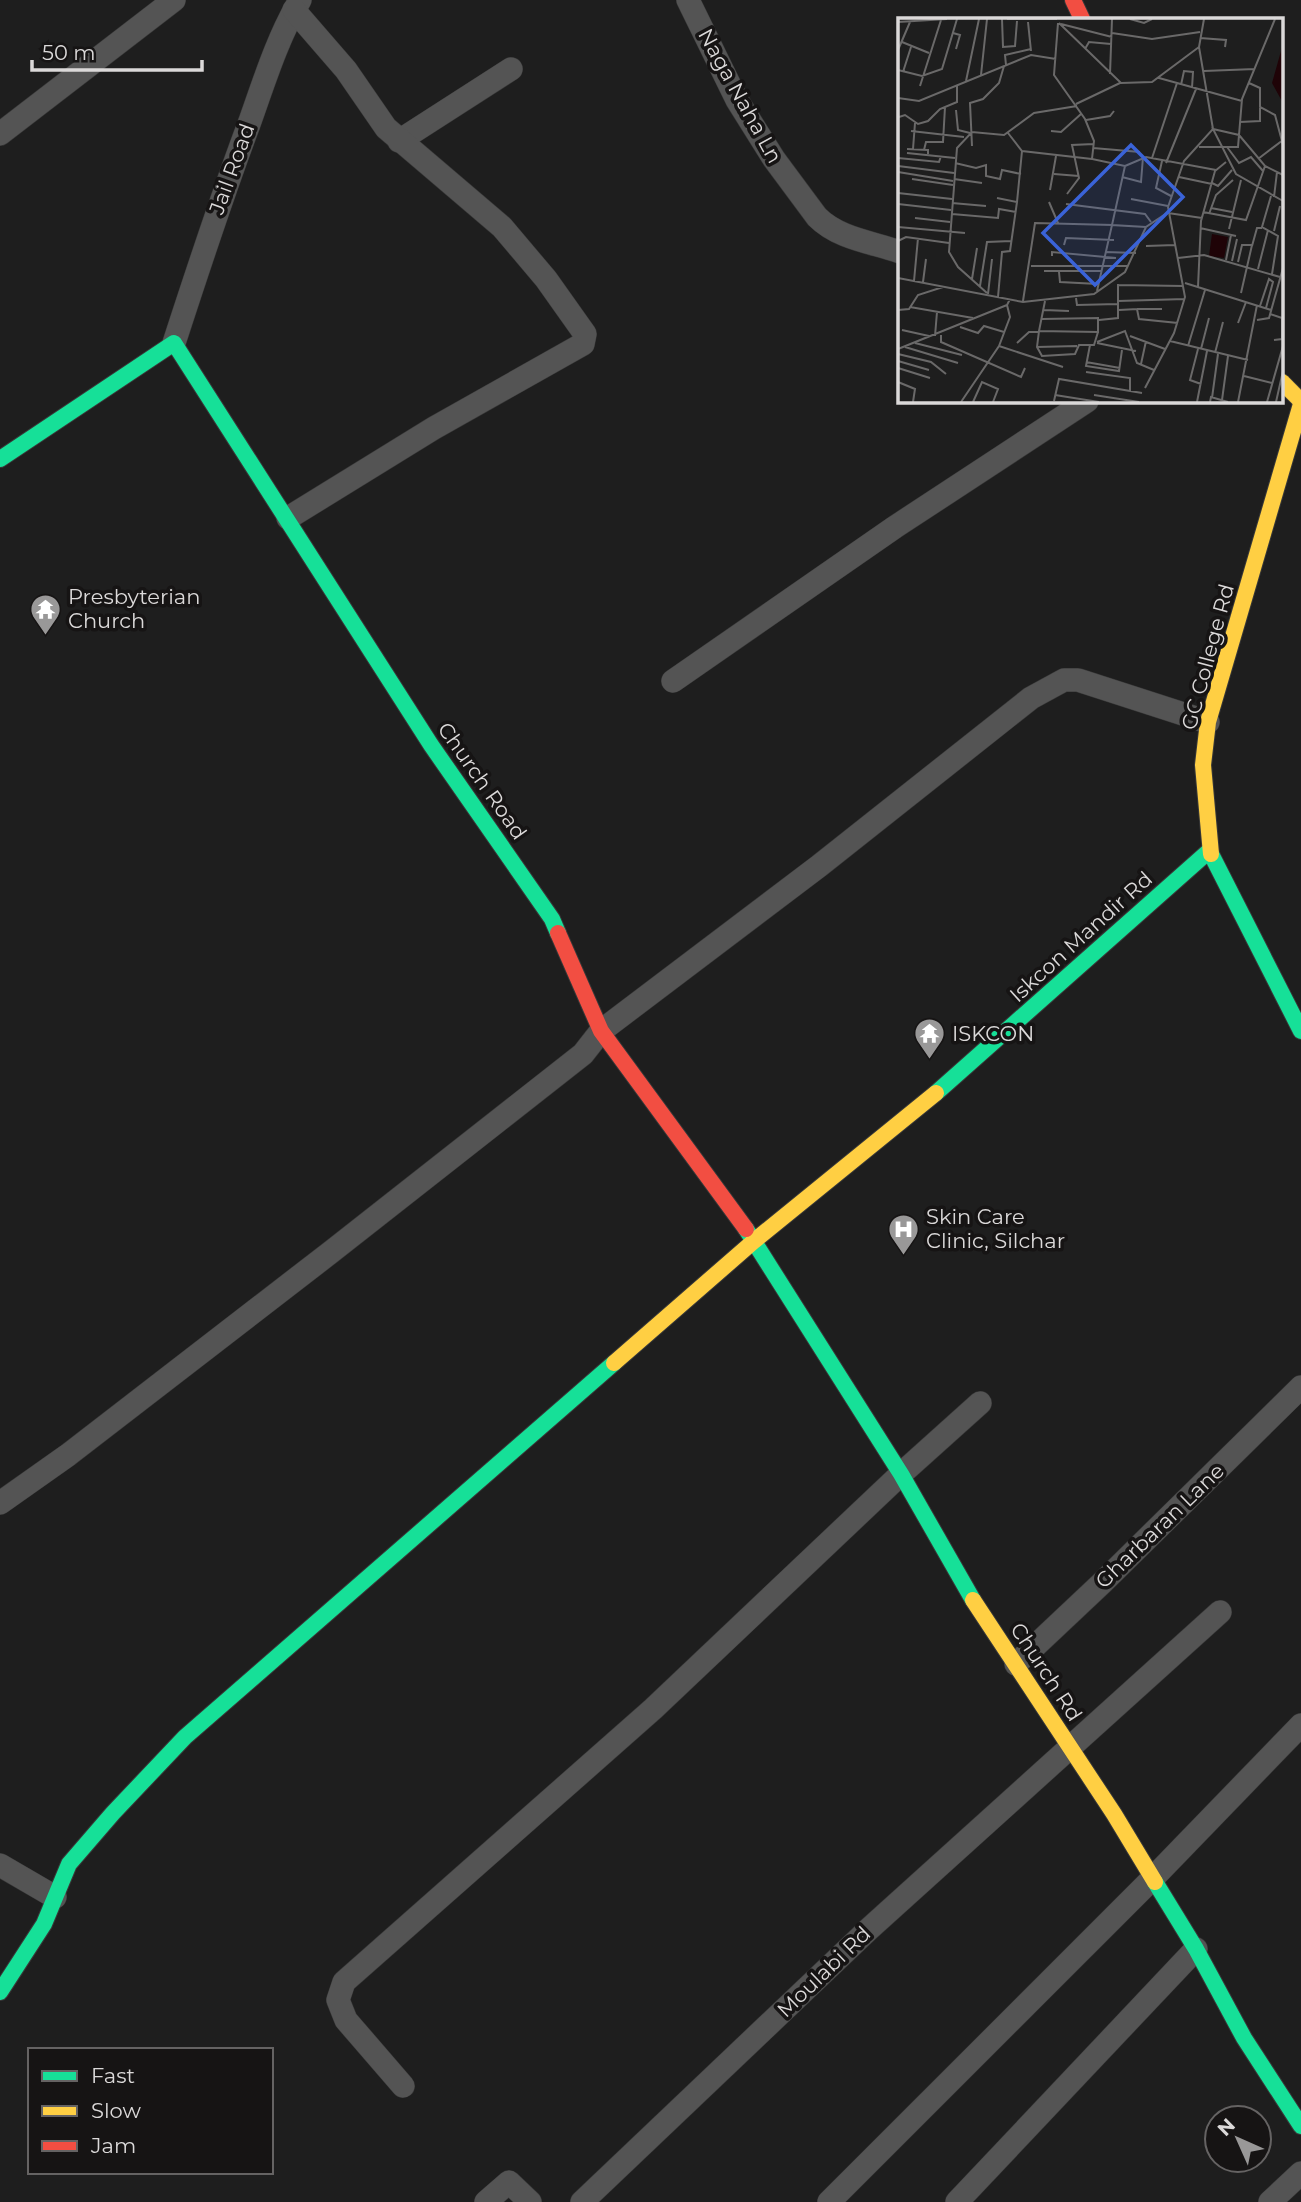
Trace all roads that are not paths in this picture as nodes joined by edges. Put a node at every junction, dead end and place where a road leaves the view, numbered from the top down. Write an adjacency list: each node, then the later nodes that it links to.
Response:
1 (174, 0): 7 (street)
2 (688, 0): 9 (street, Naga Naha Ln)
3 (1073, 0): 5 (main road)
4 (297, 5): 8 (street); 10 (street, Jail Road)
5 (1082, 18)
6 (511, 69): 8 (street)
7 (0, 134)
8 (398, 141): 14 (street)
9 (898, 251)
10 (174, 343): 13 (main road); 14 (main road, Church Road)
11 (1295, 393): 16 (main road, GC College Rd)
12 (1085, 402): 15 (street)
13 (0, 459)
14 (288, 518): 18 (main road, Church Road)
15 (673, 681)
16 (1208, 722): 17 (main road, GC College Rd); 18 (street)
17 (1209, 851): 19 (main road, GC College Rd); 20 (main road, Iskcon Mandir Rd)
18 (601, 1031): 20 (main road, Church Road); 24 (street)
19 (1301, 1031)
20 (754, 1241): 23 (main road, Church Rd); 31 (main road, Iskcon Mandir Rd)
21 (1301, 1387): 26 (street, Gharbaran Lane)
22 (980, 1404): 23 (street)
23 (901, 1474): 26 (main road, Church Rd); 34 (street)
24 (0, 1503)
25 (1220, 1612): 28 (street, Moulabi Rd)
26 (1016, 1664): 28 (main road, Church Rd)
27 (1301, 1725): 30 (street)
28 (1069, 1746): 30 (main road, Church Rd); 39 (street, Moulabi Rd)
29 (0, 1865): 31 (street)
30 (1153, 1878): 32 (main road, Church Rd); 40 (street)
31 (55, 1897): 33 (main road, Iskcon Mandir Rd)
32 (1196, 1949): 35 (main road, Church Rd); 41 (street)
33 (0, 1992)
34 (403, 2087)
35 (1301, 2126)
36 (1301, 2173): 42 (street)
37 (486, 2202): 38 (street)
38 (530, 2202)
39 (582, 2202)
40 (829, 2202)
41 (957, 2202)
42 (1270, 2202)

